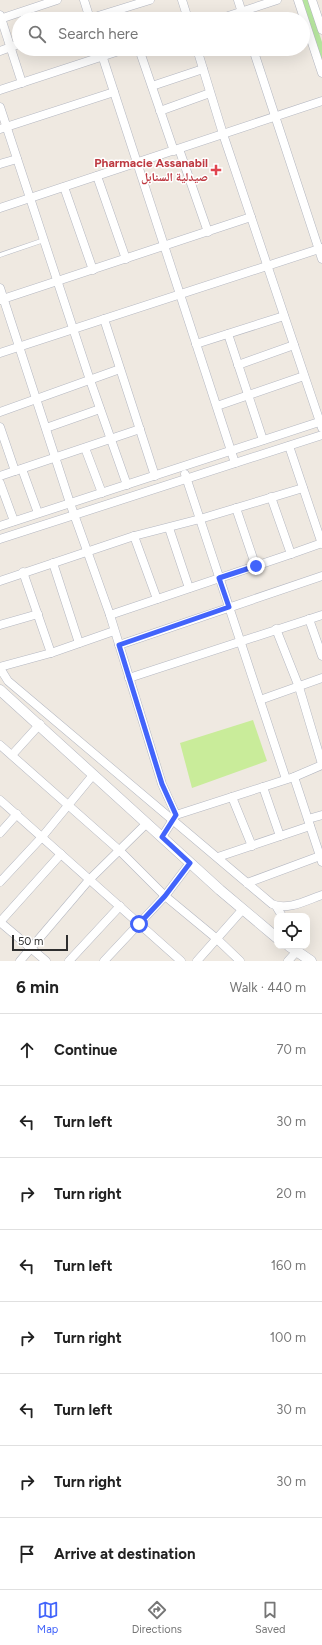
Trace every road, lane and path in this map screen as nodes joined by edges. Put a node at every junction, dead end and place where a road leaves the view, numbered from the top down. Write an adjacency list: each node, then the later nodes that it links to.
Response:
1 (57, 0): 9 (street)
2 (84, 0): 10 (street)
3 (148, 0): 11 (street)
4 (182, 0): 12 (street)
5 (238, 0): 13 (street)
6 (277, 0): 14 (street)
7 (298, 0): 15 (street)
8 (312, 0): 18 (street)
9 (17, 12)
10 (89, 12)
11 (110, 12)
12 (186, 12)
13 (242, 12)
14 (250, 12)
15 (302, 12)
16 (12, 13): 17 (street)
17 (0, 17): 20 (street)
18 (322, 30)
19 (310, 36): 30 (street)
20 (10, 47): 21 (street); 22 (street)
21 (0, 51)
22 (12, 53)
23 (13, 56): 31 (street)
24 (91, 56): 31 (street)
25 (102, 56): 34 (street)
26 (142, 56): 32 (street)
27 (199, 56): 29 (street)
28 (255, 56): 39 (street)
29 (203, 69): 32 (street); 35 (street)
30 (322, 73)
31 (22, 83): 33 (street)
32 (152, 86): 38 (street)
33 (0, 90)
34 (114, 92): 40 (street); 45 (street)
35 (210, 93): 38 (street); 41 (street)
36 (322, 101): 39 (street)
37 (0, 107): 40 (street)
38 (160, 110): 42 (street)
39 (275, 117): 41 (street); 54 (street)
40 (3, 128): 43 (street)
41 (223, 134): 42 (street); 50 (street)
42 (176, 150): 45 (street); 51 (street)
43 (17, 159): 44 (street); 48 (street)
44 (0, 164)
45 (137, 164): 46 (street); 53 (street)
46 (97, 176): 47 (street); 56 (street)
47 (64, 187): 48 (street); 59 (street)
48 (30, 198): 49 (street); 52 (street)
49 (0, 208)
50 (251, 217): 51 (street); 58 (street)
51 (208, 232): 53 (street)
52 (44, 240): 55 (lane); 60 (street)
53 (165, 246): 56 (street); 62 (street)
54 (320, 248): 57 (street); 58 (street)
55 (0, 255)
56 (126, 259): 59 (street)
57 (322, 259)
58 (267, 266): 62 (street); 64 (street)
59 (93, 270): 60 (street)
60 (57, 281): 63 (street); 66 (street)
61 (0, 288): 63 (street)
62 (180, 294): 65 (street); 68 (street)
63 (2, 299): 70 (street)
64 (284, 316): 67 (street); 69 (street)
65 (104, 319): 66 (street); 73 (street)
66 (73, 329): 70 (street); 75 (street)
67 (228, 334): 68 (street); 72 (street)
68 (196, 344): 78 (street)
69 (294, 345): 72 (street); 74 (street)
70 (20, 346): 71 (street); 77 (street)
71 (0, 353)
72 (238, 365): 76 (street)
73 (120, 369): 75 (street); 84 (street)
74 (304, 376): 76 (street); 81 (street)
75 (90, 380): 77 (street); 79 (street)
76 (249, 395): 78 (street); 87 (street)
77 (36, 400): 80 (street); 83 (street)
78 (216, 406): 90 (street)
79 (100, 409): 83 (street); 86 (street)
80 (0, 412)
81 (321, 424): 87 (street)
82 (0, 426): 94 (street)
83 (46, 428): 91 (street)
84 (140, 429): 86 (street); 96 (street)
85 (322, 435): 88 (street)
86 (111, 439): 89 (street); 99 (street)
87 (264, 440): 90 (street)
88 (289, 446): 92 (street); 100 (street)
89 (85, 448): 91 (street); 101 (street)
90 (231, 451): 92 (street); 93 (street)
91 (55, 458): 94 (street); 103 (street)
92 (235, 463): 97 (street)
93 (183, 466): 96 (street); 97 (street)
94 (19, 470): 95 (street); 105 (street)
95 (0, 476)
96 (155, 476): 99 (street)
97 (187, 478): 106 (street); 107 (street)
98 (0, 483): 108 (street)
99 (127, 485): 101 (street)
100 (303, 488): 102 (street); 113 (street)
101 (102, 493): 103 (street)
102 (271, 497): 104 (street); 115 (street)
103 (70, 503): 105 (street); 106 (street)
104 (236, 508): 107 (street); 117 (street)
105 (38, 513): 108 (street)
106 (74, 514): 112 (street); 114 (street)
107 (200, 519): 110 (street); 120 (street)
108 (14, 521): 109 (street)
109 (0, 526)
110 (169, 528): 111 (street); 122 (street)
111 (134, 536): 114 (street); 123 (street)
112 (0, 539)
113 (322, 544): 115 (street)
114 (87, 552): 116 (street); 126 (street)
115 (291, 554): 117 (street)
116 (53, 563): 118 (street); 133 (street)
117 (256, 566): 120 (street)
118 (23, 572): 121 (street); 125 (street)
119 (322, 576): 124 (street)
120 (219, 578): 122 (street); 124 (street)
121 (0, 581)
122 (189, 588): 123 (street)
123 (157, 599): 126 (street)
124 (229, 607): 132 (street); 134 (street)
125 (38, 614): 129 (street); 135 (street)
126 (110, 615): 131 (street)
127 (322, 615): 128 (street)
128 (309, 619): 130 (street); 136 (street)
129 (0, 625)
130 (276, 629): 132 (street); 140 (street)
131 (114, 631): 133 (street); 134 (street)
132 (242, 641): 138 (street); 142 (street)
133 (79, 643): 135 (street)
134 (119, 645): 138 (street)
135 (51, 653): 137 (street)
136 (322, 656)
137 (0, 668): 155 (street)
138 (129, 678): 155 (street)
139 (322, 678): 140 (street)
140 (299, 687): 142 (street); 146 (street)
141 (0, 690): 143 (street)
142 (260, 700): 148 (street)
143 (40, 724): 145 (street); 147 (street)
144 (0, 744): 145 (street)
145 (12, 755): 152 (street)
146 (322, 765): 148 (street)
147 (94, 775): 152 (street); 157 (street)
148 (290, 778): 149 (street); 156 (street)
149 (263, 787): 150 (street); 159 (street)
150 (232, 797): 155 (street); 162 (street)
151 (0, 800): 153 (street)
152 (68, 806): 160 (street); 163 (street)
153 (17, 814): 158 (street); 160 (street)
154 (322, 815): 156 (street)
155 (175, 818): 161 (street); 165 (street)
156 (309, 822): 159 (street); 166 (street)
157 (147, 823): 161 (street); 163 (street)
158 (0, 833)
159 (280, 836): 162 (street)
160 (42, 837): 164 (street); 169 (street)
161 (162, 837): 167 (street)
162 (252, 846): 165 (street)
163 (119, 850): 168 (street); 172 (street)
164 (61, 854): 168 (street); 177 (street)
165 (218, 857): 170 (street)
166 (321, 859): 170 (street)
167 (190, 863): 172 (street); 175 (street)
168 (90, 880): 173 (street); 181 (street)
169 (0, 882)
170 (247, 883): 174 (street)
171 (322, 894): 174 (street)
172 (165, 896): 178 (street); 180 (street)
173 (120, 906): 178 (street); 187 (street)
174 (276, 906): 176 (street)
175 (243, 909): 179 (street); 180 (street)
176 (280, 913)
177 (0, 922): 181 (street)
178 (139, 924): 184 (street); 188 (street)
179 (274, 935)
180 (217, 939): 189 (street); 190 (street)
181 (32, 948): 185 (street); 186 (street)
182 (294, 949): 191 (street)
183 (295, 949): 192 (street)
184 (108, 960)
185 (20, 961)
186 (46, 961)
187 (69, 961)
188 (181, 961)
189 (197, 961)
190 (240, 961)
191 (288, 961)
192 (311, 961)

